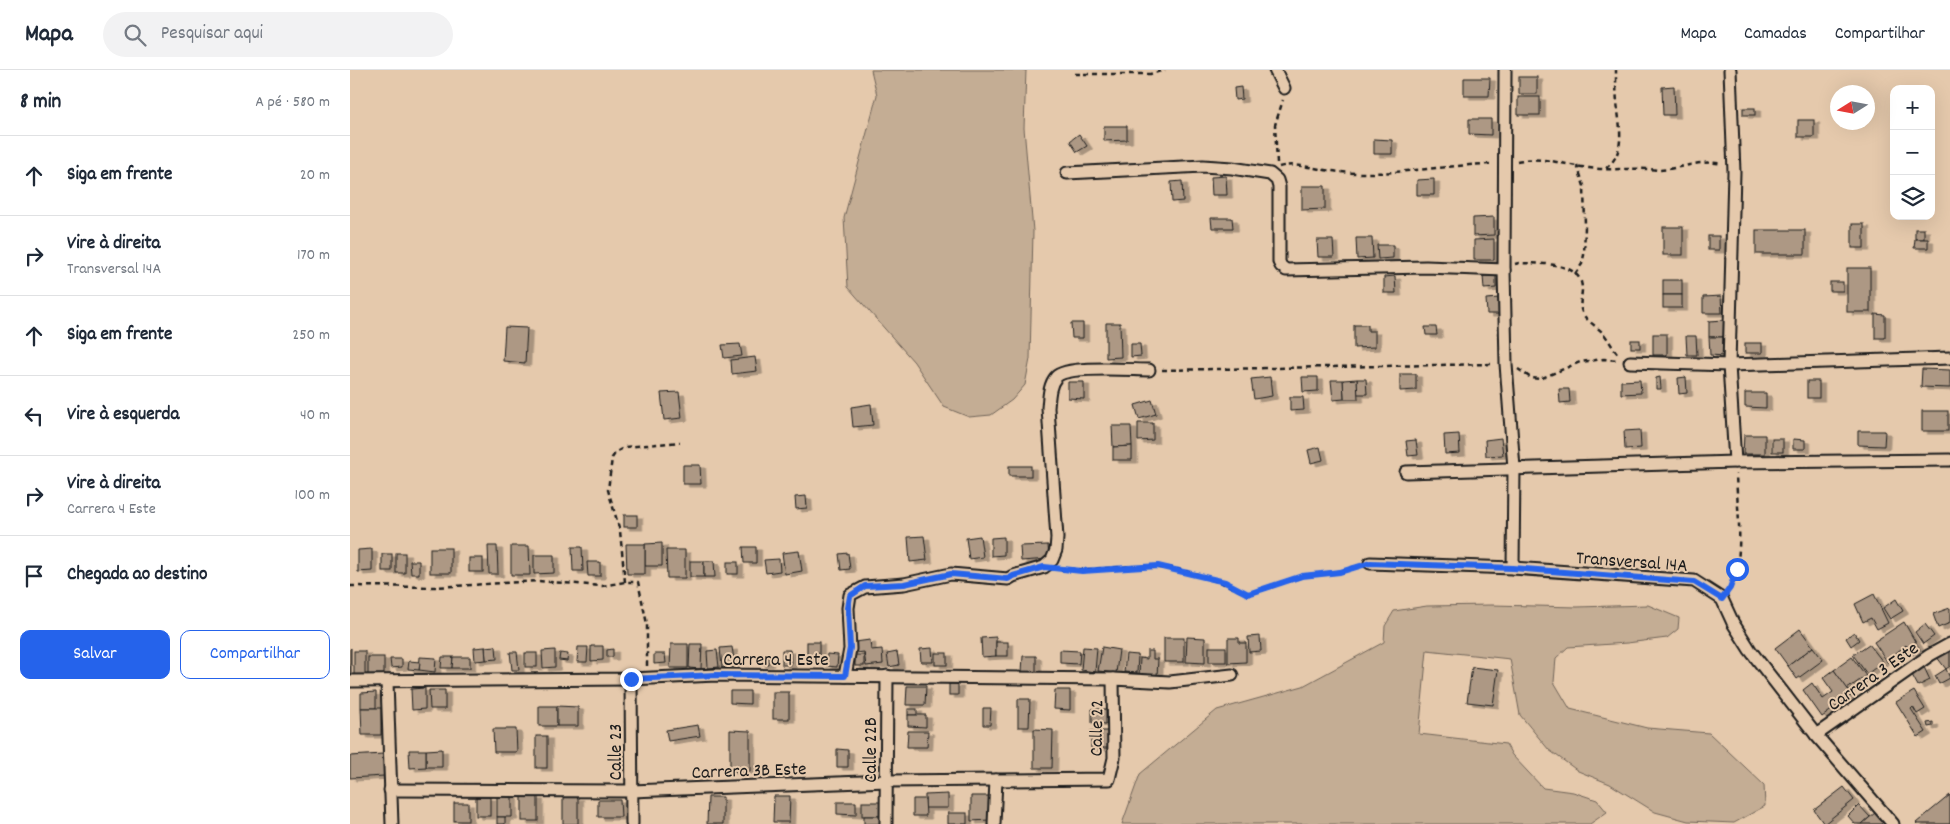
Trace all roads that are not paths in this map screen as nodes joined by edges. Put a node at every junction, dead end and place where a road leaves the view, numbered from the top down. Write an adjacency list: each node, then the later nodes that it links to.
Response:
1 (1275, 70): 4 (street)
2 (1505, 70): 6 (street)
3 (1730, 70): 9 (street)
4 (1284, 88)
5 (1068, 173): 6 (street)
6 (1504, 270): 13 (street)
7 (1950, 358): 9 (street)
8 (1630, 362): 9 (street)
9 (1729, 365): 12 (street)
10 (1149, 370): 19 (street)
11 (1950, 460): 12 (street)
12 (1735, 462): 13 (street)
13 (1514, 468): 14 (street); 16 (street)
14 (1406, 472)
15 (1370, 563): 16 (street, Transversal 14A)
16 (1513, 568): 25 (street, Transversal 14A)
17 (1950, 644): 25 (street, Carrera 3 Este)
18 (1232, 675): 22 (street, Carrera 4 Este)
19 (845, 676): 20 (street, Carrera 4 Este); 21 (street, Carrera 4 Este)
20 (887, 676): 22 (street, Carrera 4 Este); 28 (street, Calle 22B)
21 (631, 679): 24 (street, Carrera 4 Este); 30 (street, Calle 23)
22 (1113, 679): 26 (street, Calle 22)
23 (350, 681): 24 (street, Carrera 4 Este)
24 (387, 682): 29 (street)
25 (1816, 735): 35 (street)
26 (1110, 778): 27 (street, Carrera 3B Este)
27 (996, 780): 28 (street, Carrera 3B Este); 34 (street)
28 (887, 781): 30 (street, Carrera 3B Este); 33 (street, Calle 22B)
29 (390, 790): 30 (street, Carrera 3B Este); 31 (street)
30 (632, 791): 32 (street, Calle 23)
31 (392, 824)
32 (632, 824)
33 (886, 824)
34 (994, 824)
35 (1893, 824)

